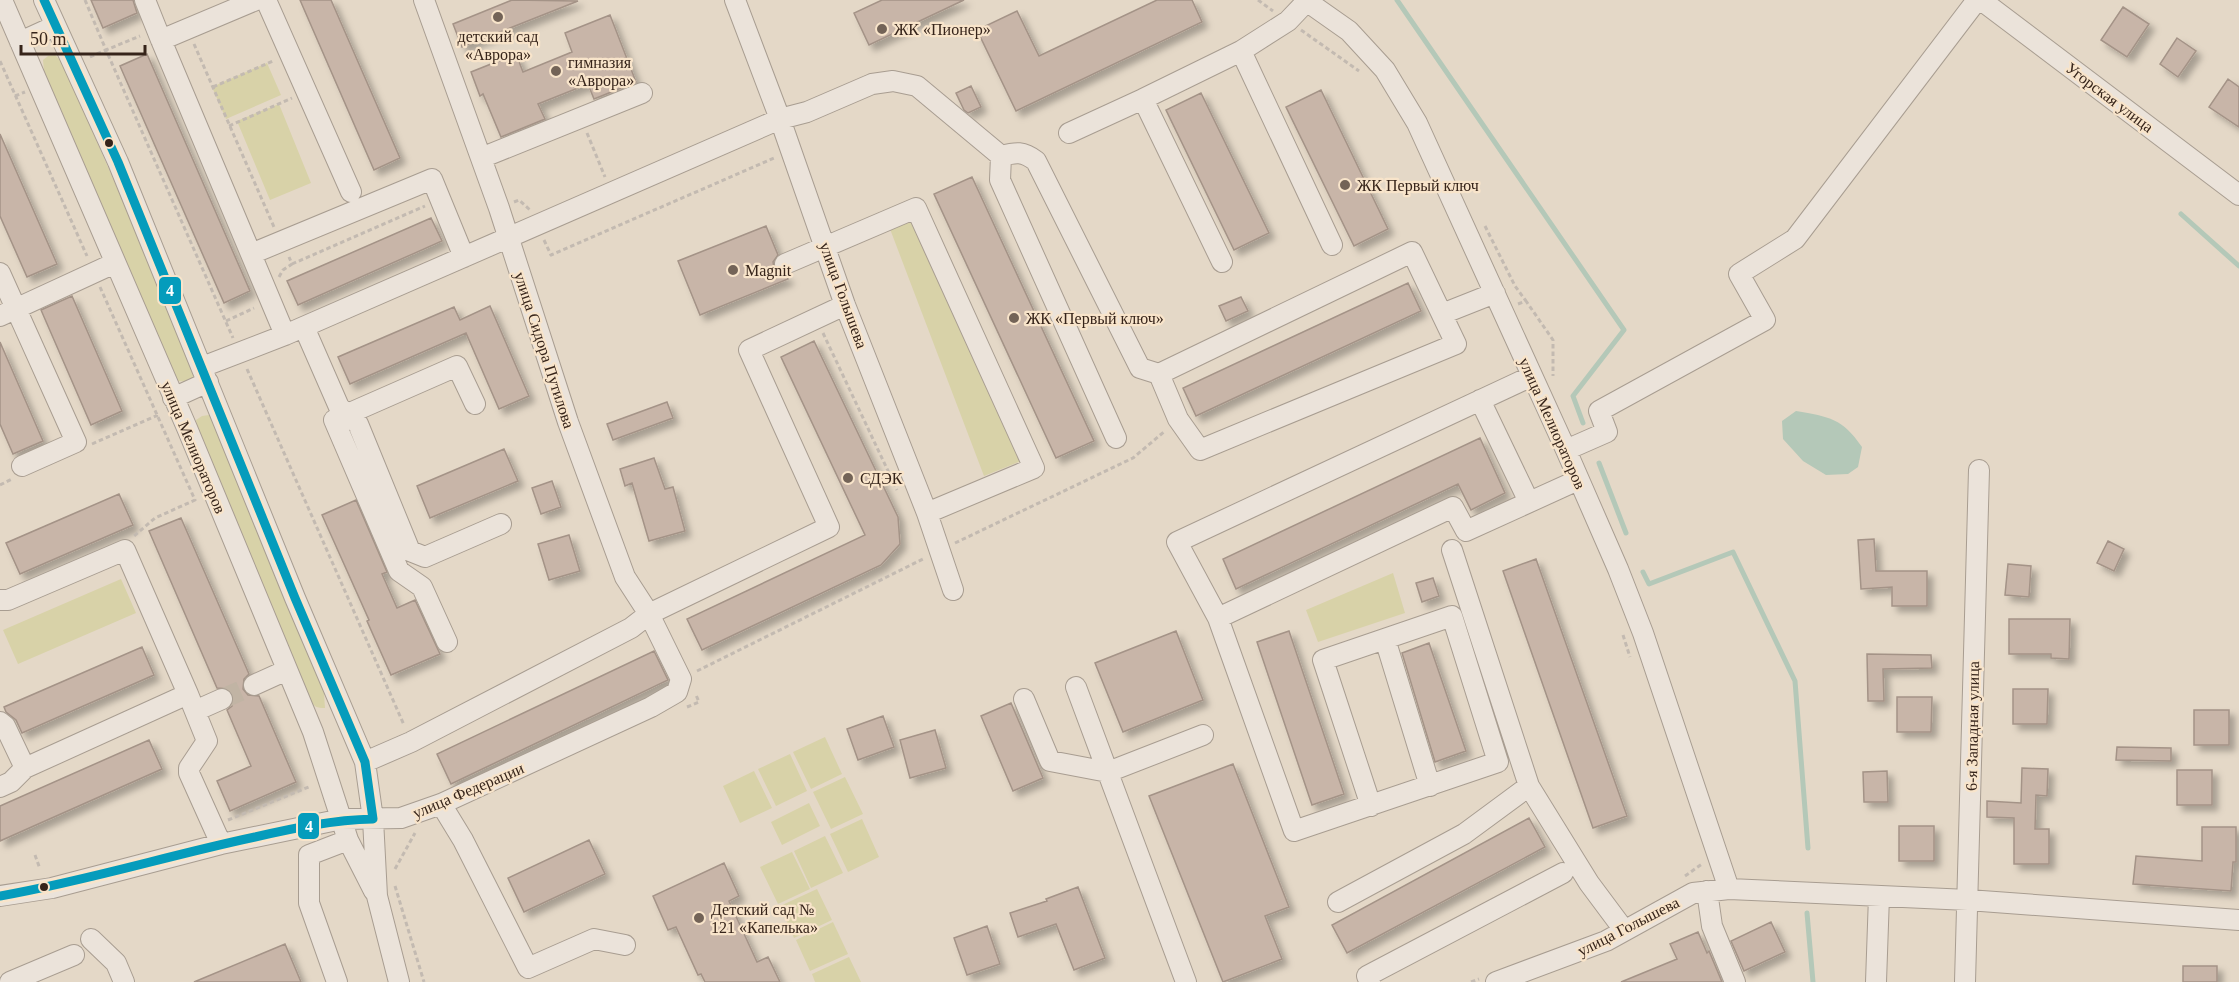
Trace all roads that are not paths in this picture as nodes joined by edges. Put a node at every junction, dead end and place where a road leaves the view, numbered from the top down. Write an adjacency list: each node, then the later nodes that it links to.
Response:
1 (2, 0): 12 (street, улица Мелиораторов)
2 (44, 0): 10 (street, улица Мелиораторов)
3 (145, 0): 11 (street)
4 (256, 0): 11 (street)
5 (266, 0): 20 (street)
6 (424, 0): 19 (street, улица Сидора Путилова)
7 (735, 0): 16 (street, улица Голышева)
8 (1306, 0): 13 (street); 31 (street, улица Мелиораторов)
9 (1979, 0): 21 (street, Угорская улица); 45 (street)
10 (55, 26): 12 (street); 37 (street, улица Мелиораторов)
11 (161, 40): 25 (street)
12 (20, 42): 28 (street, улица Мелиораторов)
13 (1241, 51): 15 (street); 23 (street)
14 (642, 93): 19 (street)
15 (1143, 99): 17 (street); 27 (street)
16 (780, 118): 18 (street); 22 (street); 24 (street, улица Голышева)
17 (1069, 133)
18 (1001, 156): 38 (street); 44 (street)
19 (482, 158): 22 (street, улица Сидора Путилова)
20 (351, 192)
21 (2239, 195)
22 (508, 237): 26 (street); 55 (street, улица Сидора Путилова)
23 (1332, 245)
24 (826, 246): 29 (street); 32 (street, улица Голышева); 50 (street)
25 (252, 254): 26 (street); 36 (street)
26 (464, 257): 35 (street)
27 (1222, 262)
28 (115, 263): 33 (street); 40 (street, улица Мелиораторов)
29 (785, 264)
30 (0, 273): 33 (street)
31 (1495, 293): 34 (street); 39 (street, улица Мелиораторов)
32 (845, 304): 50 (street, улица Голышева); 55 (street)
33 (8, 313): 46 (street)
34 (1442, 314): 38 (street); 38 (street)
35 (304, 327): 36 (street); 43 (street)
36 (285, 335): 37 (street)
37 (205, 374): 40 (street); 68 (street, улица Мелиораторов)
38 (1159, 374)
39 (1532, 376): 41 (street); 45 (street, улица Мелиораторов)
40 (173, 398): 59 (street, улица Мелиораторов)
41 (1480, 400): 49 (street); 56 (street)
42 (475, 404): 43 (street)
43 (347, 414): 51 (street); 58 (street)
44 (1116, 438)
45 (1566, 450): 48 (street, улица Мелиораторов)
46 (22, 466)
47 (1979, 470): 86 (street, 6-я Западная улица)
48 (1578, 480): 49 (street); 81 (street, улица Мелиораторов)
49 (1529, 502): 56 (street)
50 (927, 513): 53 (street, улица Голышева)
51 (501, 524)
52 (1452, 550): 72 (street)
53 (953, 590)
54 (0, 600): 65 (street)
55 (649, 614): 62 (street, улица Сидора Путилова); 68 (street)
56 (1218, 618): 75 (street)
57 (1385, 639): 71 (street); 71 (street); 75 (street)
58 (447, 642)
59 (287, 670): 60 (street); 76 (street, улица Мелиораторов)
60 (254, 685)
61 (1076, 687): 70 (street)
62 (678, 692): 74 (street, улица Федерации)
63 (222, 699): 65 (street)
64 (1024, 699): 70 (street)
65 (191, 703): 69 (street); 79 (street)
66 (0, 722): 69 (street)
67 (1203, 735): 70 (street)
68 (365, 762): 77 (street, улица Мелиораторов)
69 (25, 768): 73 (street)
70 (1108, 772): 98 (street)
71 (1430, 786): 75 (street)
72 (1529, 786): 87 (street); 89 (street)
73 (0, 787)
74 (441, 804): 77 (street, улица Федерации); 93 (street)
75 (1371, 806)
76 (342, 819): 77 (street, улица Федерации); 78 (street, улица Мелиораторов); 79 (street, улица Федерации)
77 (373, 819): 84 (street, улица Мелиораторов)
78 (348, 840): 84 (street, улица Мелиораторов); 96 (street)
79 (221, 844): 83 (street, улица Федерации)
80 (1563, 873): 99 (street)
81 (1729, 889): 82 (street, улица Голышева); 85 (street, улица Голышева)
82 (1707, 891): 89 (street, улица Голышева); 101 (street)
83 (0, 896)
84 (377, 896): 97 (street, улица Мелиораторов)
85 (1880, 896): 86 (street, улица Голышева); 102 (street)
86 (1968, 900): 88 (street, улица Голышева); 103 (street, 6-я Западная улица)
87 (1338, 902)
88 (2239, 920)
89 (1624, 930): 100 (street, улица Голышева)
90 (91, 939): 95 (street)
91 (625, 945): 93 (street)
92 (74, 955): 94 (street)
93 (532, 975)
94 (10, 982)
95 (124, 982)
96 (337, 982)
97 (399, 982)
98 (1186, 982)
99 (1370, 982)
100 (1496, 982)
101 (1735, 982)
102 (1876, 982)
103 (1965, 982)

